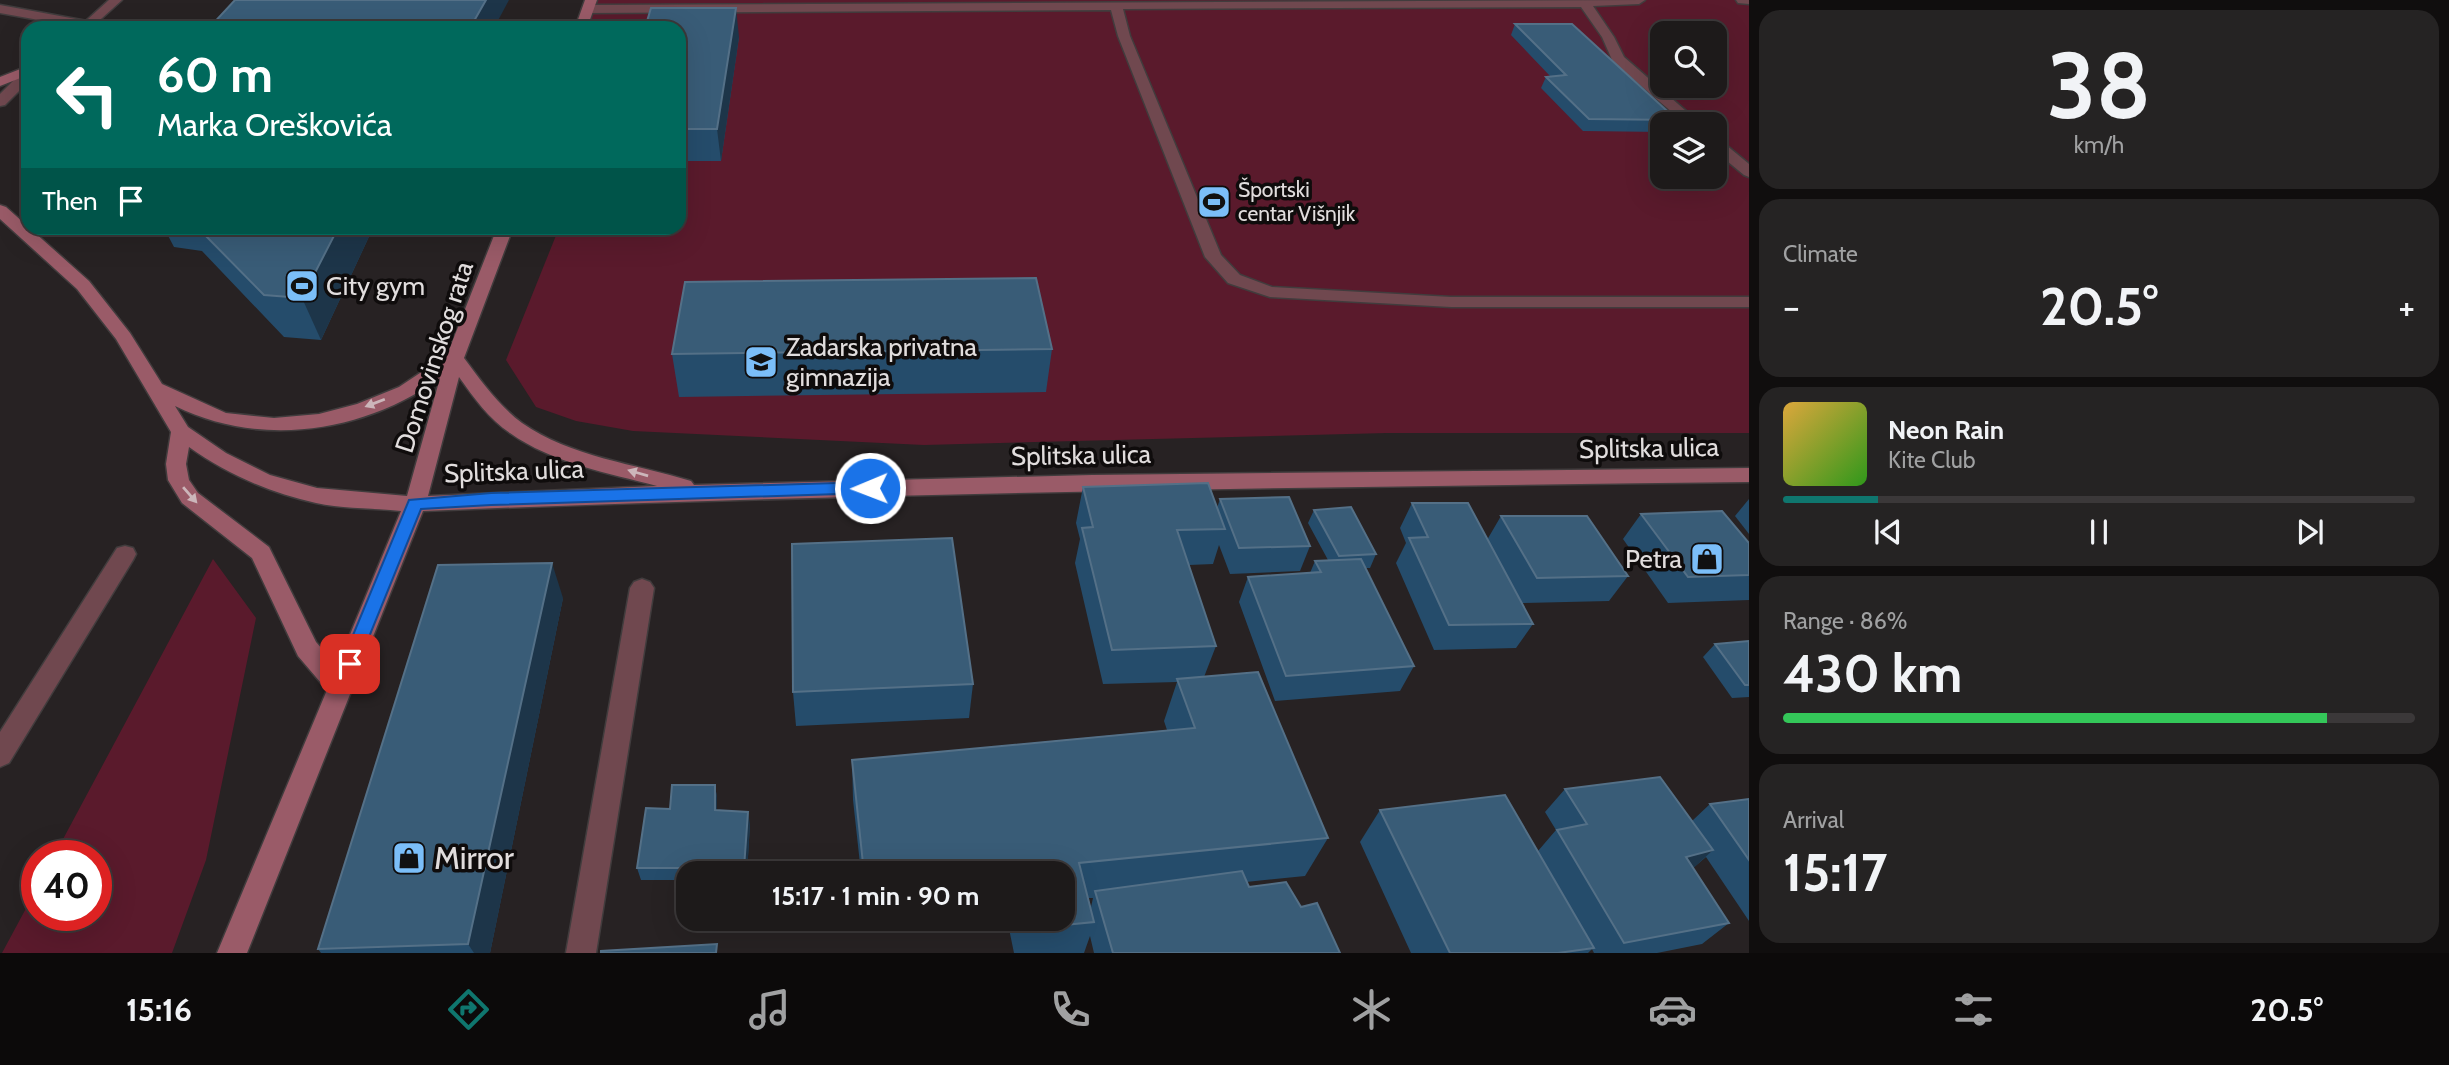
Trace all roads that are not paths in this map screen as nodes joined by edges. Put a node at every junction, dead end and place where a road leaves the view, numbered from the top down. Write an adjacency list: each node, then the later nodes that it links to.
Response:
1 (116, 0): 10 (street)
2 (1639, 0): 5 (street)
3 (1742, 0): 4 (street)
4 (1749, 0)
5 (1581, 1): 7 (street); 18 (street)
6 (589, 4): 7 (street); 11 (street)
7 (1117, 8): 27 (street)
8 (0, 9): 9 (street)
9 (57, 21)
10 (92, 21)
11 (583, 21)
12 (21, 74): 15 (street)
13 (21, 76): 16 (street)
14 (21, 80): 17 (street)
15 (0, 82)
16 (0, 89)
17 (0, 102)
18 (1680, 112)
19 (1727, 153): 20 (street)
20 (1749, 172)
21 (0, 210): 22 (street)
22 (21, 229)
23 (0, 232): 26 (street)
24 (28, 235): 26 (street)
25 (502, 235): 28 (street, Domovinskog rata)
26 (47, 252): 29 (street)
27 (1749, 302)
28 (456, 359): 29 (street, one-way to 29); 32 (street, one-way to 28); 33 (street, Domovinskog rata)
29 (154, 388): 30 (street)
30 (181, 432): 33 (street, Splitska ulica); 36 (street, one-way to 36)
31 (1749, 475): 32 (street, Splitska ulica)
32 (703, 492): 33 (street, Splitska ulica)
33 (415, 504): 36 (street, Domovinskog rata)
34 (125, 554): 37 (street)
35 (642, 589): 39 (street)
36 (340, 688): 38 (street, Domovinskog rata)
37 (0, 755)
38 (232, 953)
39 (581, 953)

